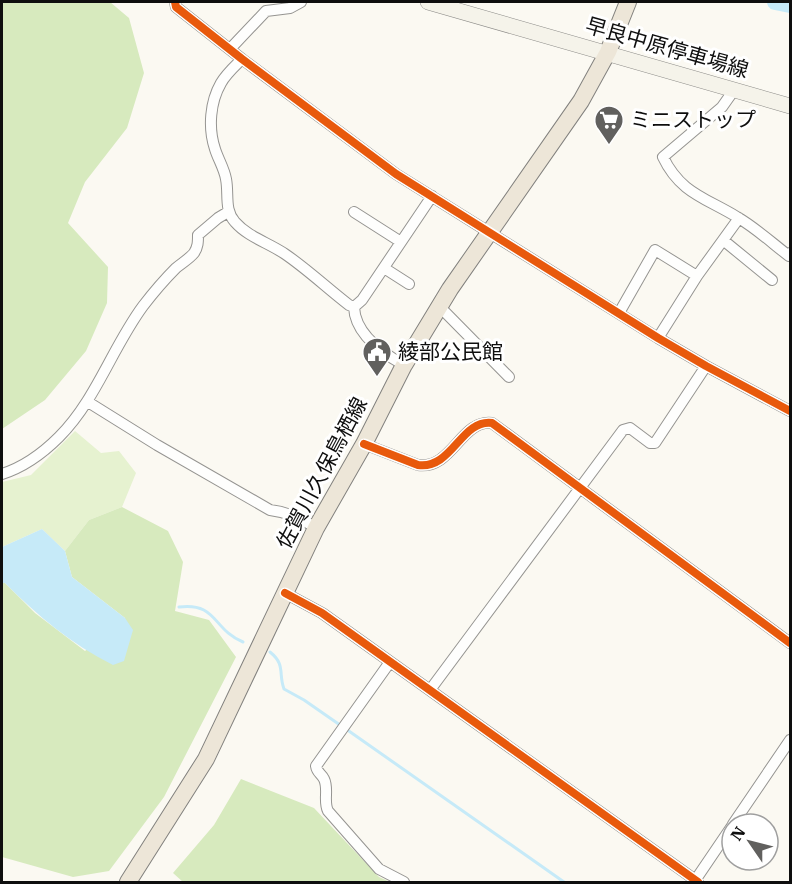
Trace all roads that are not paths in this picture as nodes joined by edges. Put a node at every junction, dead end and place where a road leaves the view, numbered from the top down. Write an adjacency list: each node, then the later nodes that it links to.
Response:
1 (175, 2): 5 (street)
2 (301, 2): 5 (street)
3 (428, 2): 6 (main road, 早良中原停車場線)
4 (628, 2): 6 (main road, 佐賀川久保鳥栖線)
5 (230, 49): 7 (street)
6 (608, 52): 8 (main road, 早良中原停車場線); 14 (main road, 佐賀川久保鳥栖線)
7 (242, 59): 10 (street); 11 (street)
8 (734, 90): 9 (main road, 早良中原停車場線); 13 (street)
9 (790, 106)
10 (432, 196): 14 (street); 16 (street)
11 (228, 212): 23 (street); 29 (street)
12 (354, 212): 16 (street)
13 (739, 218): 15 (street); 17 (street)
14 (490, 231): 22 (main road, 佐賀川久保鳥栖線); 24 (street)
15 (723, 240): 19 (street); 20 (street)
16 (401, 242): 18 (street)
17 (790, 253)
18 (384, 268): 21 (street); 23 (street)
19 (697, 276): 24 (street); 25 (street)
20 (772, 280)
21 (409, 284)
22 (440, 306): 26 (main road, 佐賀川久保鳥栖線); 28 (street)
23 (354, 307): 26 (street)
24 (619, 314): 25 (street)
25 (658, 338): 27 (street)
26 (404, 365): 31 (main road, 佐賀川久保鳥栖線)
27 (706, 366): 30 (street); 33 (street)
28 (508, 377)
29 (88, 402): 32 (street); 34 (street)
30 (790, 411)
31 (364, 444): 33 (street); 34 (main road, 佐賀川久保鳥栖線)
32 (2, 474)
33 (579, 488): 36 (street); 38 (street)
34 (316, 528): 35 (main road, 佐賀川久保鳥栖線)
35 (285, 593): 37 (street); 42 (main road, 佐賀川久保鳥栖線)
36 (790, 643)
37 (390, 662): 38 (street); 43 (street)
38 (430, 690): 44 (street)
39 (790, 740): 40 (street)
40 (742, 812)
41 (720, 845): 44 (street)
42 (128, 882)
43 (404, 882)
44 (696, 882)

